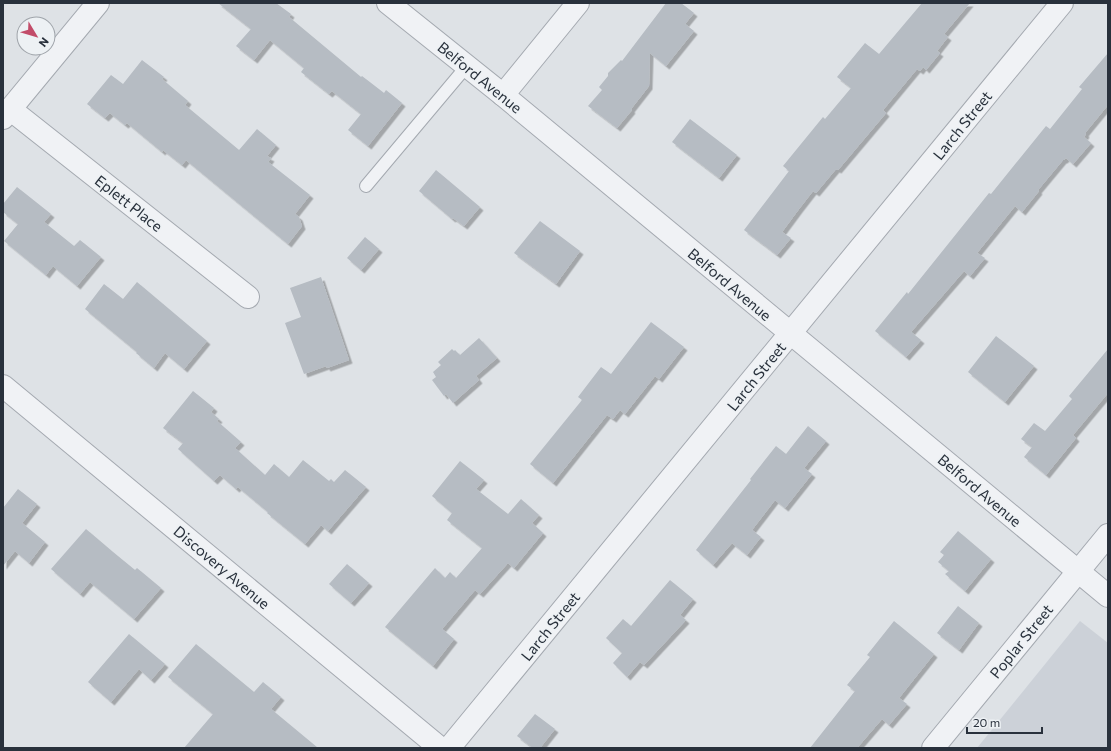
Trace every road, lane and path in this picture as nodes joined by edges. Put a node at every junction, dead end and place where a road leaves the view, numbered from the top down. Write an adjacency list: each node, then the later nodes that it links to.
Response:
1 (98, 3): 7 (street)
2 (388, 3): 5 (street, Belford Avenue)
3 (578, 3): 6 (street)
4 (1062, 3): 10 (street, Larch Street)
5 (466, 67): 6 (street, Belford Avenue); 8 (lane)
6 (503, 95): 10 (street, Belford Avenue)
7 (7, 114): 9 (street, Eplett Place)
8 (366, 186)
9 (248, 297)
10 (791, 334): 13 (street, Belford Avenue); 16 (street, Larch Street)
11 (3, 386): 15 (street, Discovery Avenue)
12 (1108, 535): 13 (street, Poplar Street)
13 (1078, 571): 14 (street, Belford Avenue); 17 (street, Poplar Street)
14 (1108, 596)
15 (440, 748)
16 (449, 748)
17 (933, 748)

